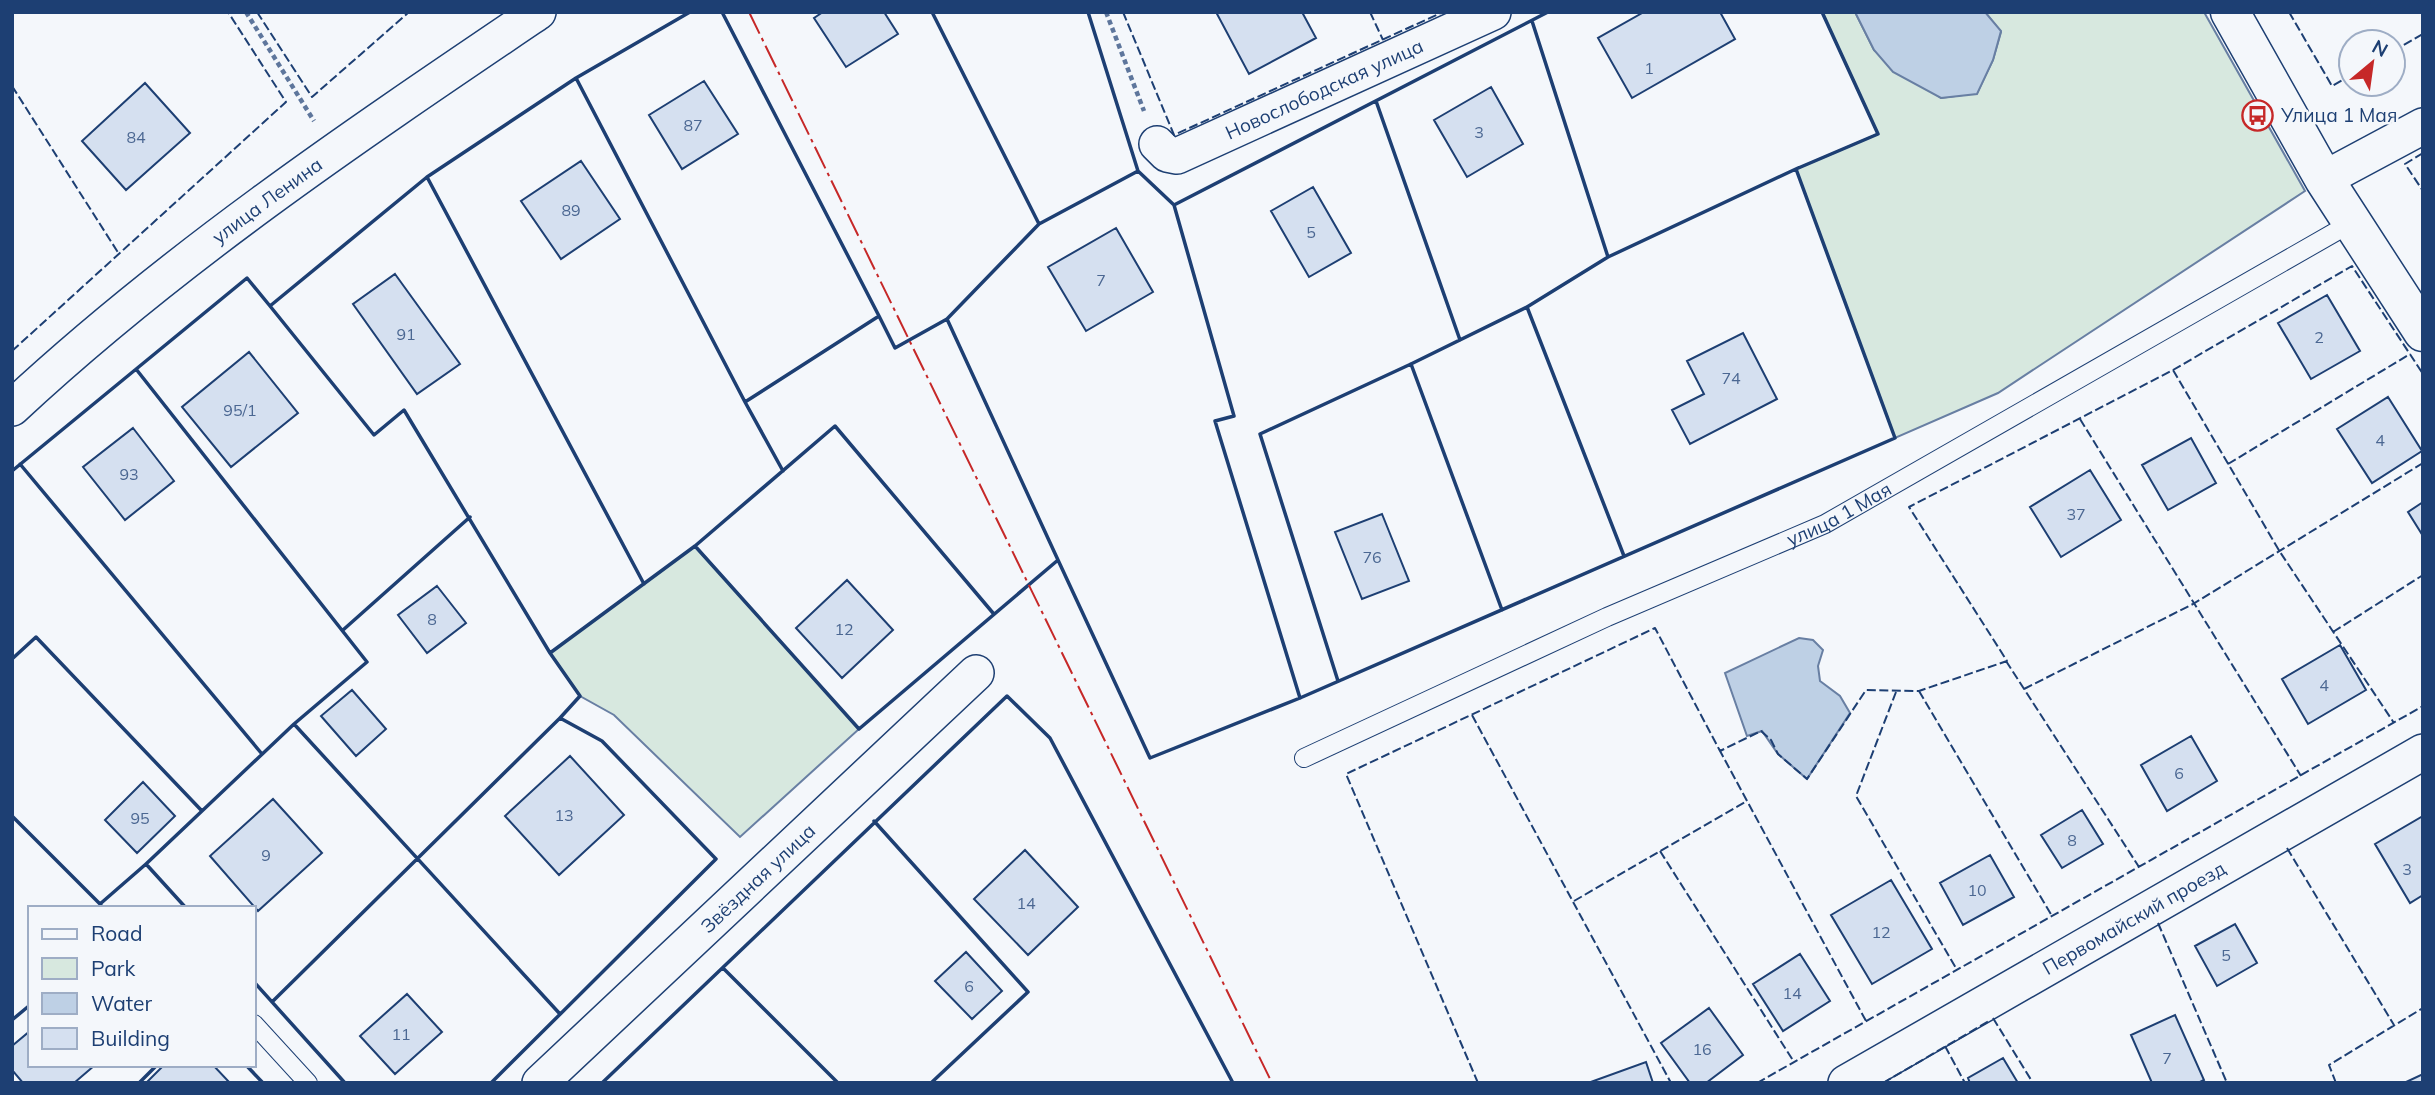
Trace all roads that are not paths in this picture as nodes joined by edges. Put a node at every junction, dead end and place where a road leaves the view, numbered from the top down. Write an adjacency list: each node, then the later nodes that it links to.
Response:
1 (538, 12): 9 (street, улица Ленина)
2 (1493, 12): 5 (street, Новослободская улица)
3 (2230, 12): 6 (street)
4 (2423, 126): 6 (street)
5 (1157, 144)
6 (2324, 179): 7 (street)
7 (2351, 223): 8 (street); 12 (lane, улица 1 Мая)
8 (2423, 332)
9 (12, 408)
10 (976, 674): 15 (street, Звёздная улица)
11 (2423, 752): 16 (street, Первомайский проезд)
12 (1304, 758)
13 (256, 1026): 14 (lane)
14 (308, 1083)
15 (540, 1083)
16 (1846, 1083)

